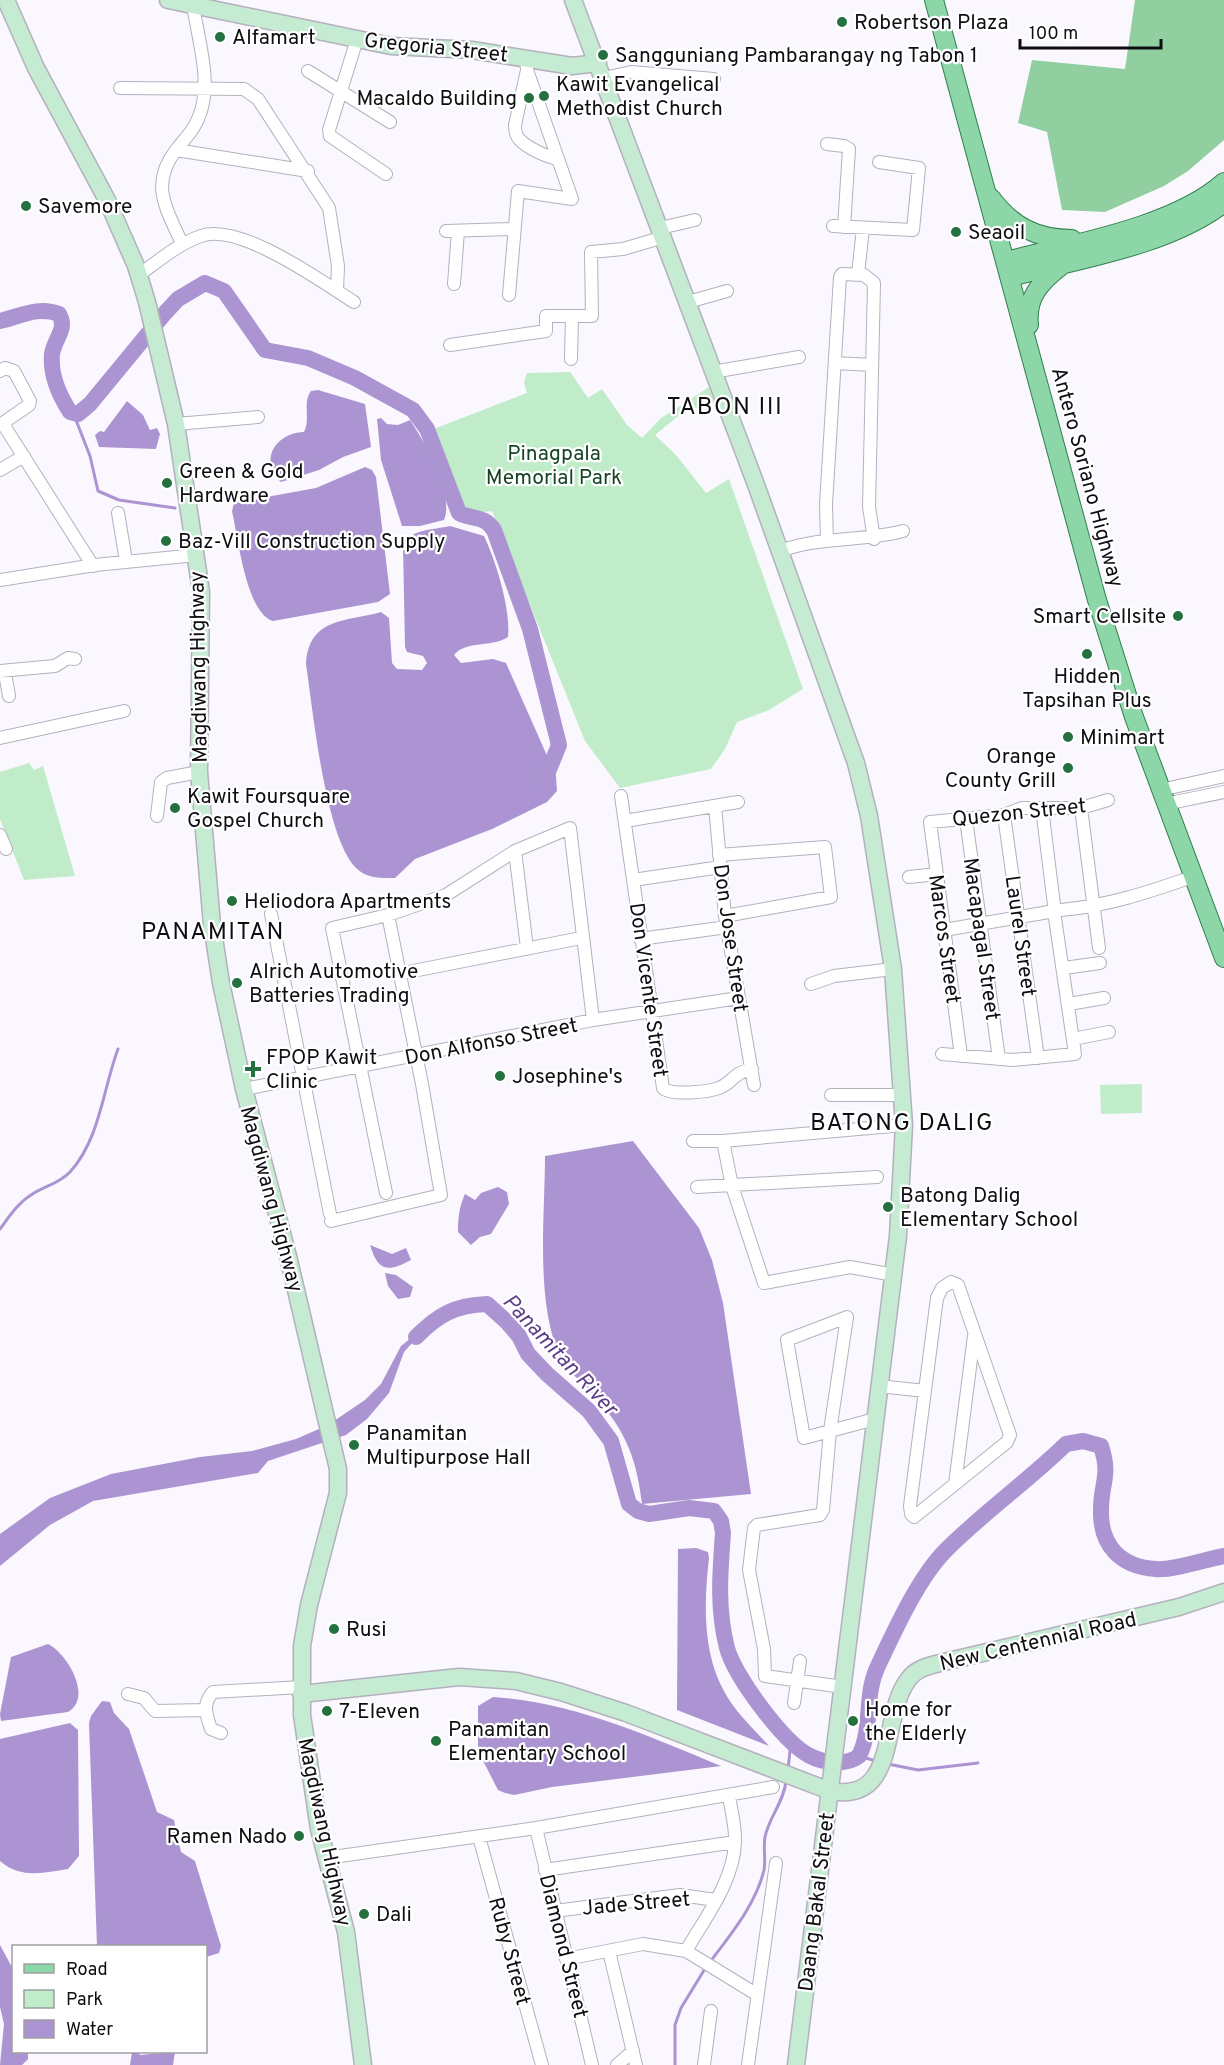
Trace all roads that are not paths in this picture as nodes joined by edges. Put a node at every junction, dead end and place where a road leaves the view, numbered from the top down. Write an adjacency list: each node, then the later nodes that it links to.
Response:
1 (6, 0): 33 (street, Magdiwang Highway)
2 (168, 0): 5 (street, Gregoria Street)
3 (573, 0): 8 (street, Daang Bakal Street)
4 (934, 0): 22 (main road, Antero Soriano Highway)
5 (193, 5): 6 (street, Gregoria Street); 12 (street)
6 (357, 39): 7 (street, Gregoria Street); 13 (street)
7 (527, 64): 8 (street, Gregoria Street); 17 (street); 17 (street)
8 (601, 70): 10 (street); 27 (street, Daang Bakal Street)
9 (308, 71): 13 (street)
10 (714, 79)
11 (120, 88): 12 (street)
12 (206, 88): 16 (street); 19 (street)
13 (341, 92): 14 (street); 20 (street)
14 (390, 122)
15 (827, 144): 25 (street)
16 (176, 150): 19 (street); 29 (street)
17 (558, 159): 26 (street)
18 (879, 162): 25 (street)
19 (308, 171): 35 (street)
20 (386, 174)
21 (1224, 182): 28 (main road)
22 (987, 191): 28 (main road); 31 (main road, Antero Soriano Highway)
23 (1224, 203): 30 (main road)
24 (694, 220): 27 (street)
25 (862, 228): 32 (street)
26 (514, 229): 34 (street); 37 (street)
27 (662, 233): 39 (street, Daang Bakal Street); 40 (street)
28 (1089, 239): 31 (main road)
29 (182, 244): 33 (street); 35 (street)
30 (1065, 263): 31 (main road); 43 (main road)
31 (1008, 269): 43 (main road, Antero Soriano Highway)
32 (858, 274): 45 (street); 46 (street)
33 (139, 275): 51 (street, Magdiwang Highway)
34 (454, 284)
35 (337, 291): 38 (street)
36 (727, 291): 39 (street)
37 (509, 295)
38 (354, 302)
39 (688, 302): 48 (street, Daang Bakal Street)
40 (572, 316): 41 (street); 44 (street)
41 (450, 345)
42 (799, 357): 48 (street)
43 (1032, 357): 72 (main road, Antero Soriano Highway)
44 (571, 359)
45 (835, 363): 46 (street); 57 (street)
46 (872, 365): 56 (street)
47 (0, 371): 50 (street)
48 (713, 372): 58 (street, Daang Bakal Street)
49 (258, 417): 51 (street)
50 (2, 424): 52 (street)
51 (176, 424): 59 (street, Magdiwang Highway)
52 (24, 456): 53 (street); 61 (street)
53 (0, 470)
54 (118, 513): 60 (street)
55 (903, 531): 56 (street)
56 (874, 538): 57 (street)
57 (827, 541): 58 (street)
58 (780, 551): 106 (street, Daang Bakal Street)
59 (196, 555): 60 (street); 68 (street, Magdiwang Highway)
60 (126, 561): 61 (street)
61 (93, 566): 62 (street)
62 (0, 580)
63 (75, 659): 64 (street)
64 (3, 675): 65 (street)
65 (9, 696)
66 (124, 711): 67 (street)
67 (0, 738)
68 (199, 772): 79 (street); 125 (street, Magdiwang Highway)
69 (1224, 776): 72 (street)
70 (1224, 792): 72 (street)
71 (621, 796): 81 (street, Don Vicente Street)
72 (1163, 797): 89 (main road, Antero Soriano Highway)
73 (1108, 800): 77 (street, Quezon Street)
74 (738, 802): 75 (street)
75 (715, 806): 81 (street); 86 (street, Don Jose Street)
76 (1042, 808): 77 (street, Quezon Street); 78 (street, Quezon Street); 92 (street)
77 (1081, 808): 91 (street)
78 (1004, 815): 80 (street, Quezon Street); 95 (street, Laurel Street)
79 (158, 816)
80 (966, 819): 82 (street, Quezon Street); 97 (street, Macapagal Street)
81 (625, 821): 90 (street, Don Vicente Street)
82 (930, 822): 87 (street, Marcos Street)
83 (0, 835): 84 (street)
84 (6, 849)
85 (515, 851): 94 (street); 99 (street); 101 (street)
86 (720, 861): 90 (street); 96 (street, Don Jose Street); 96 (street)
87 (937, 874): 88 (street); 98 (street, Marcos Street)
88 (909, 877)
89 (1192, 877): 91 (street); 103 (main road, Antero Soriano Highway)
90 (633, 880): 100 (street, Don Vicente Street)
91 (1094, 907): 92 (street); 102 (street)
92 (1055, 911): 95 (street); 105 (street)
93 (272, 914): 123 (street)
94 (388, 915): 107 (street); 121 (street)
95 (1017, 917): 97 (street); 119 (street, Laurel Street)
96 (726, 921): 100 (street); 109 (street, Don Jose Street)
97 (981, 924): 98 (street); 120 (street, Macapagal Street)
98 (944, 930): 118 (street, Marcos Street)
99 (581, 938): 101 (street); 113 (street)
100 (640, 939): 112 (street, Don Vicente Street)
101 (527, 948): 107 (street)
102 (1099, 948)
103 (1224, 958)
104 (1100, 963): 105 (street)
105 (1064, 968): 111 (street)
106 (893, 969): 108 (street); 127 (street, Daang Bakal Street)
107 (398, 974): 117 (street)
108 (811, 984)
109 (739, 998): 112 (street, Don Alfonso Street); 122 (street, Don Jose Street)
110 (1104, 998): 111 (street)
111 (1069, 1004): 115 (street)
112 (651, 1012): 113 (street, Don Alfonso Street); 122 (street, Don Vicente Street)
113 (594, 1020): 117 (street, Don Alfonso Street)
114 (1109, 1032): 115 (street)
115 (1073, 1039): 119 (street)
116 (942, 1054): 118 (street)
117 (416, 1056): 121 (street, Don Alfonso Street); 123 (street)
118 (961, 1056): 120 (street)
119 (1038, 1058): 120 (street)
120 (999, 1059)
121 (361, 1068): 123 (street, Don Alfonso Street); 134 (street)
122 (752, 1069): 124 (street, Don Jose Street)
123 (304, 1078): 125 (street, Don Alfonso Street)
124 (754, 1085)
125 (244, 1089): 146 (street, Magdiwang Highway)
126 (831, 1095): 127 (street)
127 (901, 1095): 128 (street, Daang Bakal Street)
128 (904, 1125): 130 (street); 135 (street, Daang Bakal Street)
129 (693, 1141): 130 (street)
130 (723, 1141): 132 (street)
131 (877, 1177): 132 (street)
132 (732, 1186): 133 (street); 135 (street)
133 (697, 1187)
134 (386, 1193)
135 (894, 1275): 137 (street, Daang Bakal Street)
136 (974, 1333): 138 (street); 141 (street); 141 (street)
137 (879, 1386): 138 (street); 139 (street, Daang Bakal Street)
138 (925, 1391): 141 (street)
139 (875, 1419): 140 (street); 145 (street, Daang Bakal Street)
140 (830, 1431): 140 (street); 144 (street)
141 (955, 1484)
142 (1224, 1592): 152 (street, New Centennial Road)
143 (800, 1662): 144 (street)
144 (797, 1680): 145 (street); 148 (street)
145 (843, 1687): 152 (street, Daang Bakal Street)
146 (301, 1691): 149 (street); 151 (street, New Centennial Road); 157 (street, Magdiwang Highway)
147 (128, 1694): 149 (street)
148 (794, 1703)
149 (205, 1710): 150 (street)
150 (221, 1732)
151 (775, 1779): 152 (street, New Centennial Road); 153 (street)
152 (831, 1784): 175 (street, Daang Bakal Street)
153 (729, 1796): 154 (street); 156 (street)
154 (536, 1828): 155 (street); 159 (street, Diamond Street)
155 (478, 1837): 157 (street); 169 (street, Ruby Street)
156 (735, 1842): 159 (street); 160 (street)
157 (326, 1858): 168 (street, Magdiwang Highway)
158 (776, 1863): 165 (street)
159 (545, 1870): 161 (street, Diamond Street)
160 (716, 1900): 161 (street, Jade Street); 163 (street)
161 (555, 1911): 164 (street, Diamond Street)
162 (609, 1951): 163 (street); 164 (street); 167 (street)
163 (689, 1952): 165 (street)
164 (566, 1959): 170 (street, Diamond Street)
165 (756, 1994): 174 (street)
166 (711, 2011): 173 (street)
167 (633, 2051): 171 (street); 172 (street)
168 (363, 2065)
169 (542, 2065)
170 (592, 2065)
171 (617, 2065)
172 (636, 2065)
173 (704, 2065)
174 (748, 2065)
175 (796, 2065)

